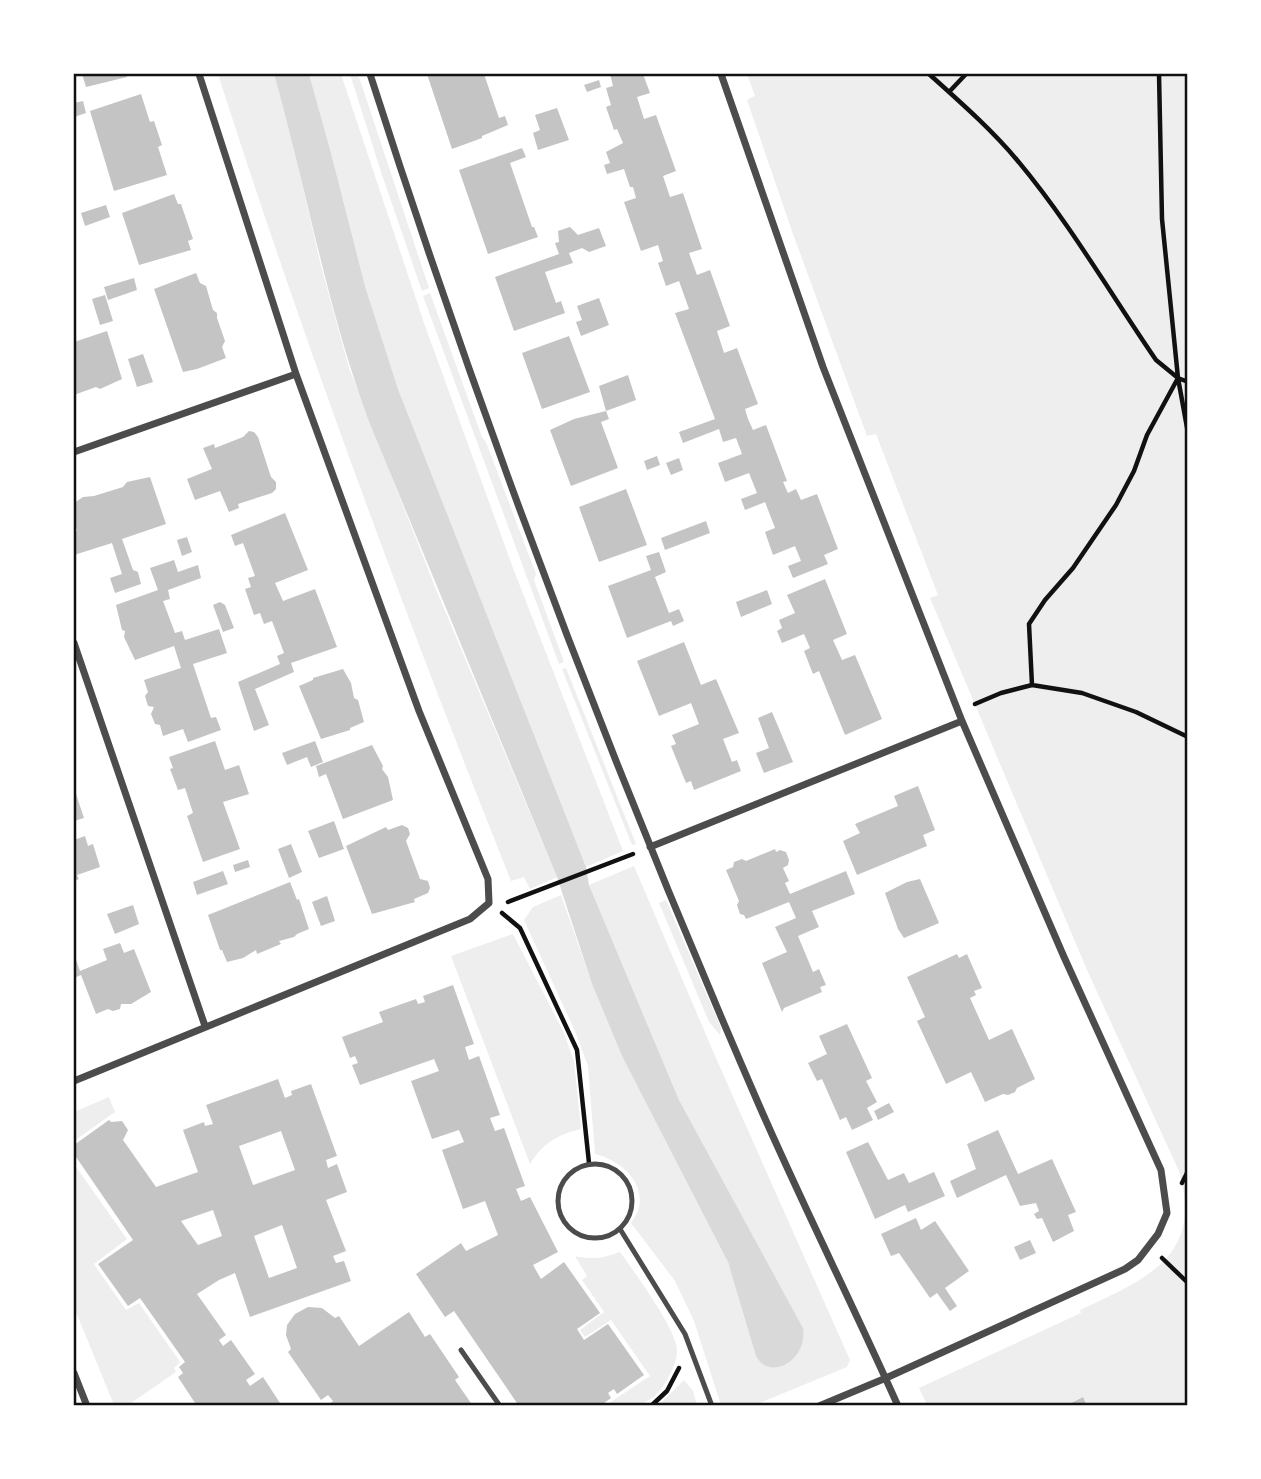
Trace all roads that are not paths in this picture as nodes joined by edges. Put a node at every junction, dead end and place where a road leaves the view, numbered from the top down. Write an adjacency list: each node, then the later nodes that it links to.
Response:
1 (199, 74): 4 (street)
2 (370, 74): 8 (street)
3 (721, 74): 7 (street)
4 (296, 374): 5 (street); 9 (street)
5 (74, 452)
6 (74, 643): 9 (street)
7 (962, 721): 8 (street); 14 (street)
8 (650, 847): 14 (street)
9 (205, 1026): 10 (street)
10 (74, 1081)
11 (620, 1229): 11 (lane); 17 (lane)
12 (461, 1350): 16 (lane)
13 (74, 1373): 15 (street)
14 (886, 1378): 18 (street); 19 (street)
15 (87, 1405)
16 (500, 1405)
17 (712, 1405)
18 (819, 1405)
19 (898, 1405)

